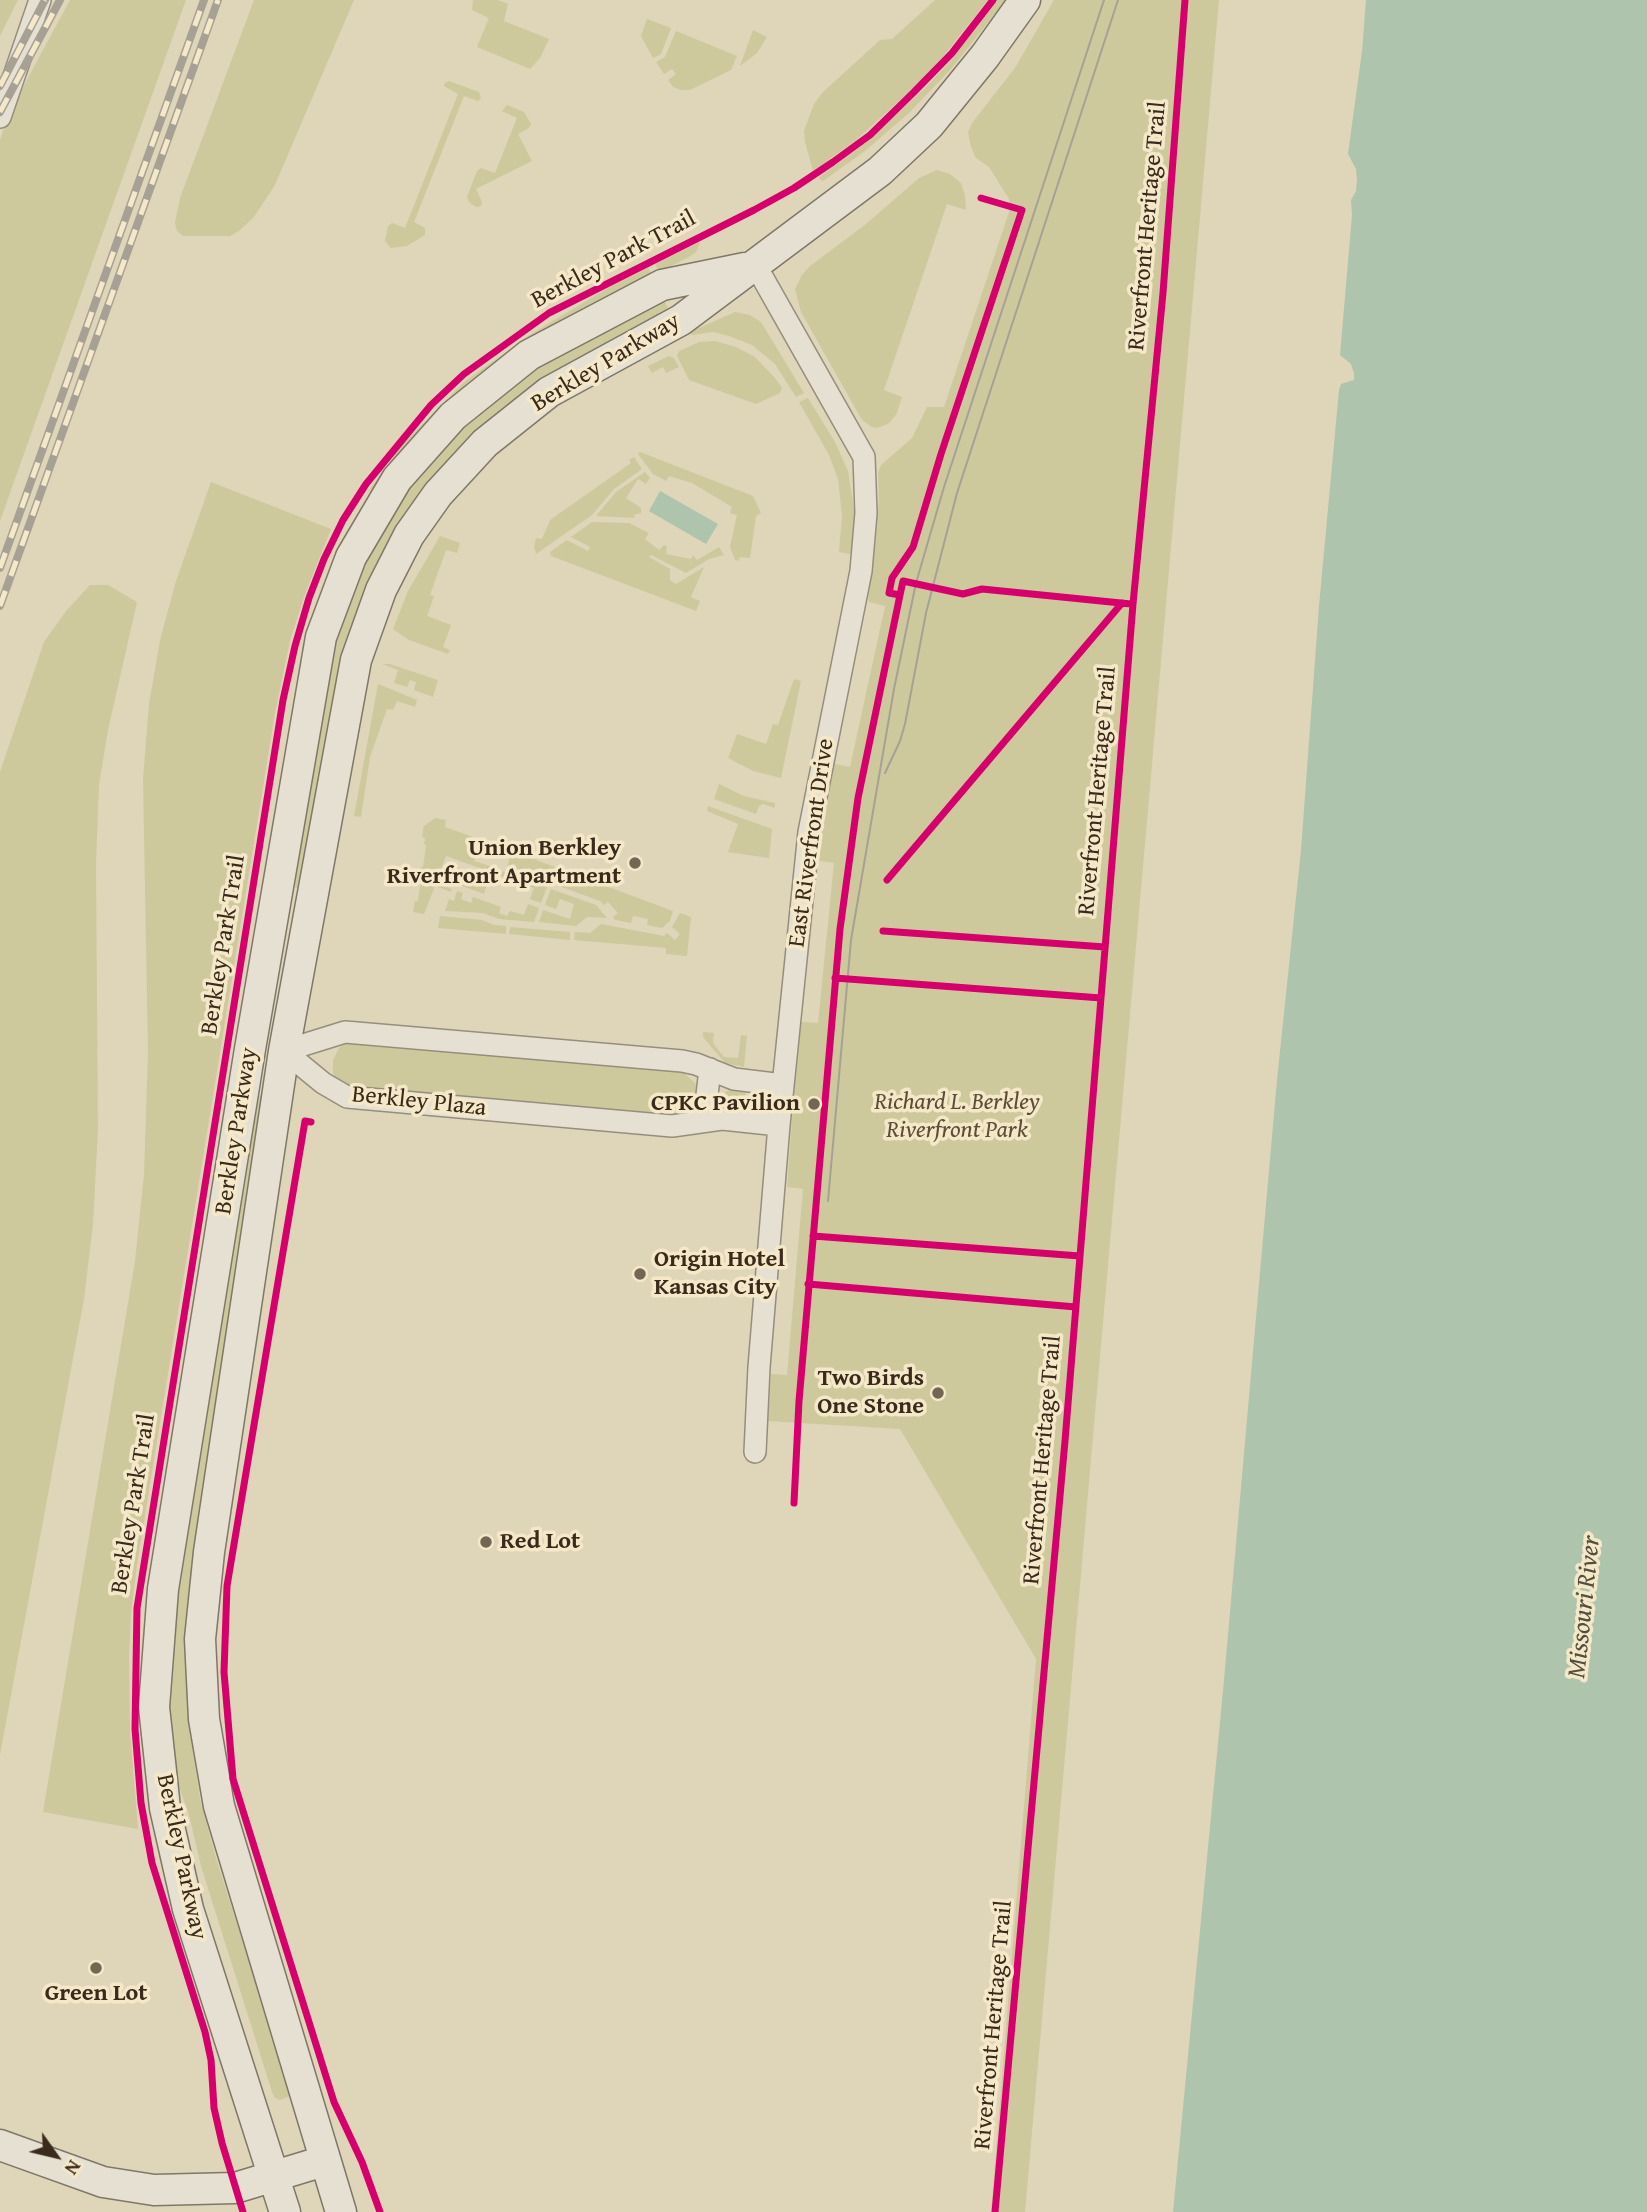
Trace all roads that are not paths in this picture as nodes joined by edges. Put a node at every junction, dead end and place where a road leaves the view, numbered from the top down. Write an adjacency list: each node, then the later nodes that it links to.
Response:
1 (40, 0): 3 (street)
2 (1025, 0): 4 (main road, Berkley Parkway)
3 (0, 117)
4 (755, 265): 5 (main road, Berkley Parkway); 6 (main road, Berkley Parkway); 8 (street, East Riverfront Drive)
5 (250, 1049): 6 (street); 14 (main road, Berkley Parkway)
6 (284, 1051): 7 (street); 9 (street, Berkley Plaza); 13 (main road, Berkley Parkway)
7 (710, 1069): 8 (street); 9 (street)
8 (783, 1085): 10 (street, East Riverfront Drive)
9 (704, 1121): 10 (street, Berkley Plaza)
10 (779, 1125): 11 (street, East Riverfront Drive)
11 (755, 1452)
12 (0, 2145): 14 (main road)
13 (324, 2161): 14 (main road); 16 (main road, Berkley Parkway)
14 (275, 2178): 15 (main road, Berkley Parkway)
15 (285, 2212)
16 (341, 2212)

